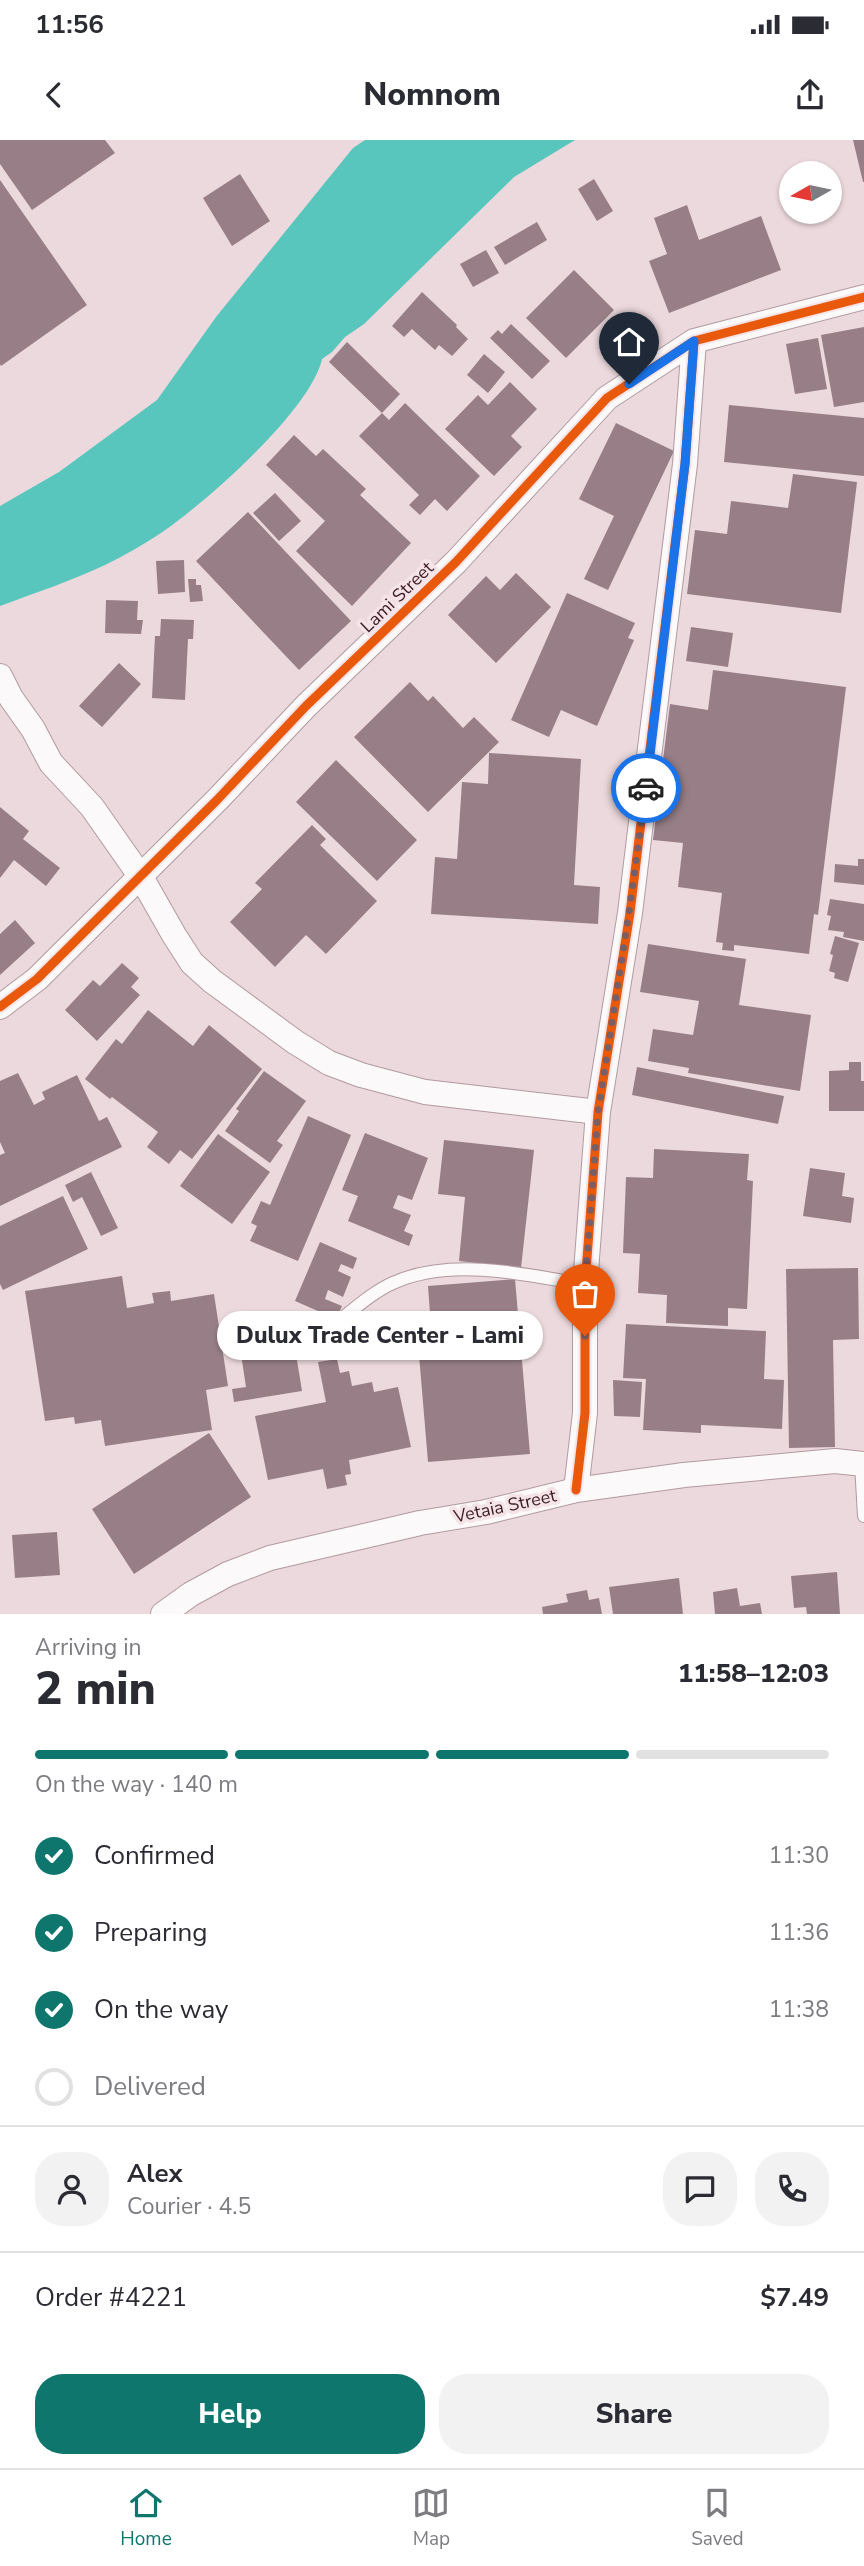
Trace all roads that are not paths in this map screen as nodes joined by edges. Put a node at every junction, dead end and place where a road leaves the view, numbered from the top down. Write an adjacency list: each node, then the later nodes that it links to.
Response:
1 (864, 297): 2 (street, Lami Street)
2 (694, 341): 4 (street, Lami Street); 6 (street)
3 (0, 676): 4 (street)
4 (141, 877): 5 (street, Lami Street); 6 (street)
5 (0, 1007)
6 (598, 1112): 7 (street)
7 (585, 1285): 8 (lane); 10 (street)
8 (327, 1330)
9 (862, 1464): 10 (street, Vetaia Street); 11 (lane)
10 (576, 1490): 12 (street, Vetaia Street)
11 (864, 1516)
12 (163, 1614)

